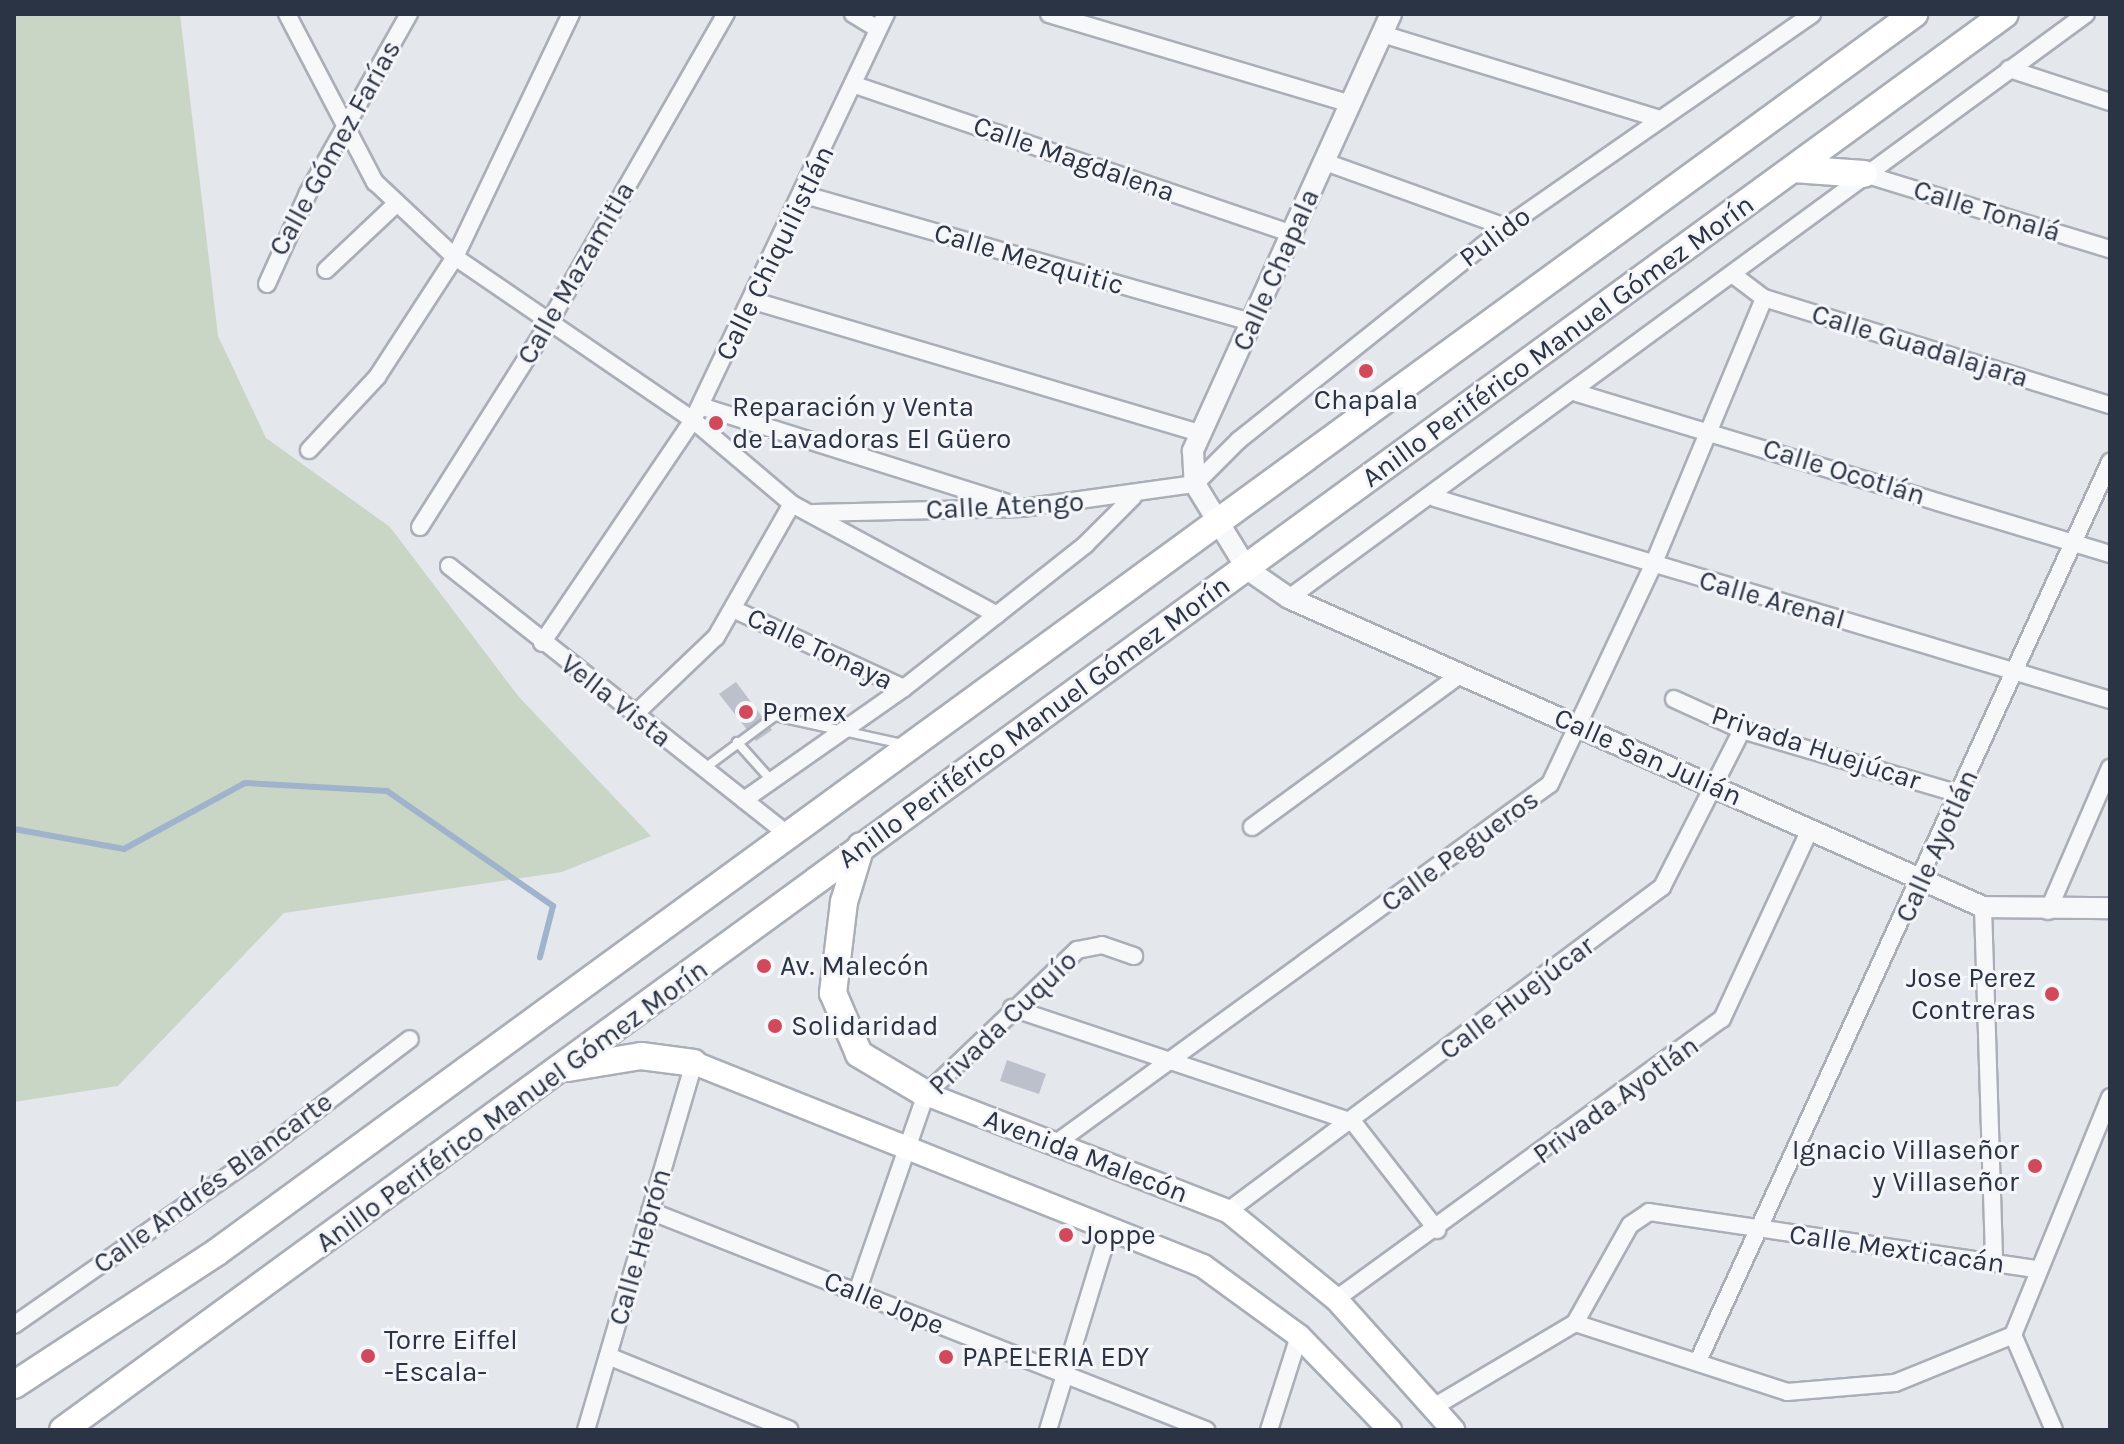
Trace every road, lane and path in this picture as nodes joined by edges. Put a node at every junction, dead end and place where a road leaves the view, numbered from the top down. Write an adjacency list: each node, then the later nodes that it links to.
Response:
1 (287, 14): 19 (street)
2 (409, 14): 19 (street, Calle Gómez Farías)
3 (571, 14): 28 (street)
4 (726, 14): 35 (street, Calle Mazamitla)
5 (853, 14): 12 (street)
6 (1049, 14): 17 (street)
7 (1391, 14): 13 (street, Calle Chapala)
8 (1914, 14): 49 (highway, Anillo Periférico Manuel Gómez Morín)
9 (2005, 14): 21 (highway, Anillo Periférico Manuel Gómez Morín)
10 (2086, 14): 14 (street)
11 (1806, 15): 18 (street, Pulido)
12 (882, 22): 15 (street, Calle Chiquilistlán)
13 (1382, 34): 17 (street, Calle Chapala); 18 (street)
14 (2009, 69): 16 (street); 22 (street)
15 (855, 85): 23 (street, Calle Chiquilistlán); 26 (street, Calle Magdalena)
16 (2110, 102)
17 (1351, 104): 20 (street, Calle Chapala)
18 (1660, 119): 25 (street, Pulido)
19 (348, 133): 24 (street); 31 (street, Calle Gómez Farías)
20 (1325, 162): 25 (street); 26 (street, Calle Chapala)
21 (1793, 169): 22 (highway); 55 (highway, Anillo Periférico Manuel Gómez Morín)
22 (1864, 174): 27 (street, Calle Tonalá); 30 (street)
23 (805, 195): 33 (street, Calle Chiquilistlán); 34 (street, Calle Mezquitic)
24 (396, 204): 28 (street); 29 (street)
25 (1506, 227): 43 (street, Pulido)
26 (1293, 234): 34 (street, Calle Chapala)
27 (2110, 249)
28 (455, 257): 35 (street); 41 (street)
29 (326, 270)
30 (1736, 277): 32 (street, Calle Guadalajara); 36 (street)
31 (267, 284)
32 (1764, 298): 37 (street, Calle Guadalajara); 39 (street, Calle Pegueros)
33 (754, 301): 38 (street, Calle Chiquilistlán); 40 (street)
34 (1254, 323): 40 (street, Calle Chapala)
35 (547, 326): 38 (street); 50 (street, Calle Mazamitla)
36 (1577, 393): 39 (street, Calle Ocotlán); 45 (street)
37 (2110, 405)
38 (697, 413): 46 (street); 47 (street); 59 (street, Calle Chiquilistlán)
39 (1708, 430): 51 (street, Calle Ocotlán); 53 (street, Calle Pegueros)
40 (1200, 433): 43 (street, Calle Chapala)
41 (309, 450)
42 (2110, 462): 51 (street, Calle Ayotlán)
43 (1195, 484): 44 (street, Calle Atengo); 49 (street)
44 (1133, 497): 47 (street, Calle Atengo); 58 (street)
45 (1435, 498): 53 (street, Calle Arenal); 56 (street)
46 (792, 504): 48 (street); 57 (street)
47 (1022, 508): 48 (street, Calle Atengo)
48 (813, 513): 58 (street)
49 (1219, 526): 55 (street, Calle San Julián); 70 (highway, Anillo Periférico Manuel Gómez Morín)
50 (420, 527)
51 (2073, 543): 52 (street, Calle Ocotlán); 60 (street, Calle Ayotlán)
52 (2110, 554)
53 (1653, 565): 60 (street, Calle Arenal); 66 (street, Calle Pegueros)
54 (449, 566): 59 (street, Vella Vista)
55 (1247, 569): 56 (street, Calle San Julián); 80 (highway, Anillo Periférico Manuel Gómez Morín)
56 (1289, 598): 61 (street, Calle San Julián)
57 (735, 610): 62 (street, Calle Tonaya); 65 (street)
58 (997, 615): 62 (street)
59 (542, 643): 65 (street, Vella Vista)
60 (2015, 671): 64 (street, Calle Arenal); 75 (street, Calle Ayotlán)
61 (1461, 674): 66 (street, Calle San Julián); 77 (street)
62 (904, 688): 67 (street)
63 (1674, 699): 68 (street, Privada Huejúcar)
64 (2110, 700)
65 (634, 715): 72 (street, Vella Vista)
66 (1579, 727): 74 (street, Calle San Julián); 88 (street, Calle Pegueros)
67 (840, 729): 69 (lane); 70 (lane); 73 (street)
68 (1742, 730): 74 (street, Calle Huejúcar); 75 (street, Privada Huejúcar)
69 (737, 742): 72 (lane); 73 (lane)
70 (909, 745): 79 (highway, Anillo Periférico Manuel Gómez Morín)
71 (2110, 768): 84 (street)
72 (704, 769): 76 (street, Vella Vista)
73 (772, 781): 76 (street)
74 (1717, 787): 78 (street, Calle San Julián); 93 (street, Calle Huejúcar)
75 (1960, 794): 81 (street, Calle Ayotlán)
76 (744, 800): 79 (street, Vella Vista)
77 (1252, 827)
78 (1810, 829): 81 (street, Calle San Julián); 99 (street, Privada Ayotlán)
79 (785, 832): 112 (highway, Anillo Periférico Manuel Gómez Morín)
80 (861, 846): 90 (highway, Anillo Periférico Manuel Gómez Morín); 91 (highway, Avenida Malecón)
81 (1922, 879): 82 (street, Calle San Julián); 100 (street, Calle Ayotlán)
82 (1983, 907): 84 (street, Calle San Julián); 101 (street)
83 (2110, 908): 84 (street, Calle San Julián)
84 (2048, 911)
85 (1134, 956): 86 (street, Privada Cuquío)
86 (1012, 1008): 88 (street); 91 (street, Privada Cuquío)
87 (410, 1039): 106 (street, Calle Andrés Blancarte)
88 (1172, 1060): 93 (street); 94 (street, Calle Pegueros)
89 (694, 1063): 90 (highway); 95 (main road); 96 (street, Calle Hebrón)
90 (565, 1068): 114 (highway, Anillo Periférico Manuel Gómez Morín)
91 (926, 1094): 94 (main road, Avenida Malecón); 95 (street, Privada Cuquío)
92 (2110, 1097): 102 (street)
93 (1353, 1122): 97 (street, Calle Huejúcar); 99 (street)
94 (1055, 1144): 97 (main road, Avenida Malecón)
95 (903, 1150): 98 (main road); 103 (street, Privada Cuquío)
96 (650, 1211): 103 (street, Calle Jope); 109 (street, Calle Hebrón)
97 (1228, 1211): 104 (main road, Avenida Malecón)
98 (1109, 1230): 108 (main road); 111 (street)
99 (1437, 1230): 104 (street, Privada Ayotlán)
100 (1759, 1230): 101 (street, Calle Mexticacán); 105 (street, Calle Mexticacán); 110 (street, Calle Ayotlán)
101 (1994, 1261): 102 (street, Calle Mexticacán)
102 (2036, 1269): 107 (street)
103 (857, 1292): 111 (street, Calle Jope)
104 (1336, 1299): 113 (main road, Avenida Malecón)
105 (1575, 1323): 110 (street); 113 (street)
106 (14, 1325)
107 (2013, 1335): 110 (street); 122 (street)
108 (1299, 1336): 119 (street); 120 (main road)
109 (608, 1356): 115 (street, Calle Hebrón); 116 (street)
110 (1699, 1359)
111 (1064, 1374): 117 (street); 118 (street, Calle Jope)
112 (14, 1385)
113 (1432, 1408): 121 (main road, Avenida Malecón)
114 (63, 1430)
115 (586, 1430)
116 (790, 1430)
117 (1048, 1430)
118 (1206, 1430)
119 (1269, 1430)
120 (1390, 1430)
121 (1453, 1430)
122 (2054, 1430)

